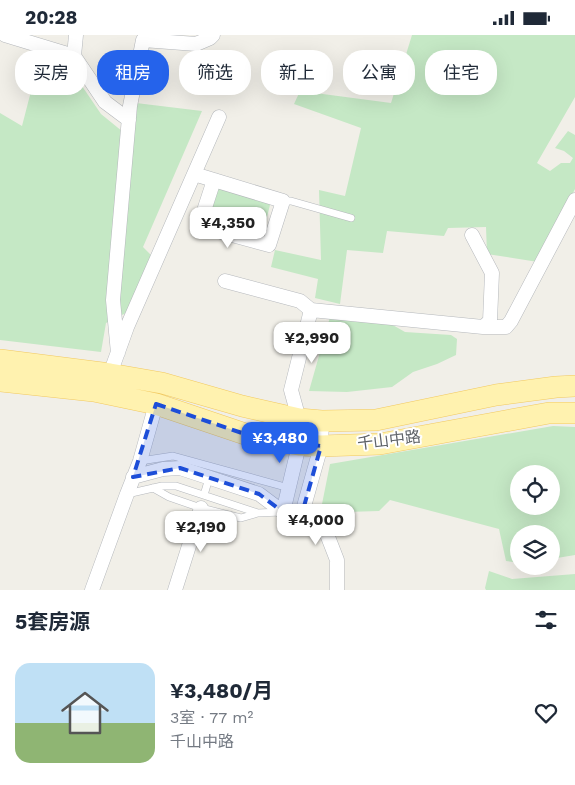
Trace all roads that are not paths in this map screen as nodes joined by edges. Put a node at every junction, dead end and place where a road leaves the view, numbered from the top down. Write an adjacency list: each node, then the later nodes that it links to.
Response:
1 (5, 35): 4 (street)
2 (76, 35): 5 (street)
3 (213, 35): 8 (street)
4 (54, 50)
5 (75, 50)
6 (87, 75): 8 (street)
7 (219, 117): 9 (street)
8 (129, 120): 18 (street)
9 (194, 174): 10 (street); 18 (street)
10 (214, 180): 12 (street); 12 (street)
11 (575, 200): 17 (street)
12 (282, 201): 13 (lane)
13 (351, 218)
14 (472, 235): 17 (street)
15 (225, 281): 16 (street)
16 (311, 310): 17 (street); 25 (street)
17 (483, 327)
18 (118, 353): 20 (street)
19 (0, 360): 20 (main road, 千山中路)
20 (110, 374): 25 (main road, 千山中路)
21 (0, 381): 23 (main road, 千山中路)
22 (575, 386): 26 (main road, 千山中路)
23 (156, 404): 27 (main road, 千山中路); 29 (street)
24 (575, 413): 28 (main road, 千山中路)
25 (300, 419): 26 (main road, 千山中路); 27 (street)
26 (322, 421): 28 (street)
27 (299, 445): 28 (main road, 千山中路); 33 (street)
28 (321, 446): 38 (street)
29 (140, 461): 30 (street); 33 (lane)
30 (133, 477): 31 (street); 34 (street)
31 (210, 478): 35 (lane); 36 (street)
32 (153, 488): 34 (lane); 35 (lane); 35 (lane)
33 (289, 488): 36 (street)
34 (126, 494): 39 (street)
35 (203, 501): 37 (lane); 37 (lane); 40 (street)
36 (283, 512): 37 (lane); 38 (street)
37 (258, 513)
38 (301, 517): 41 (street)
39 (92, 590)
40 (175, 590)
41 (338, 590)

